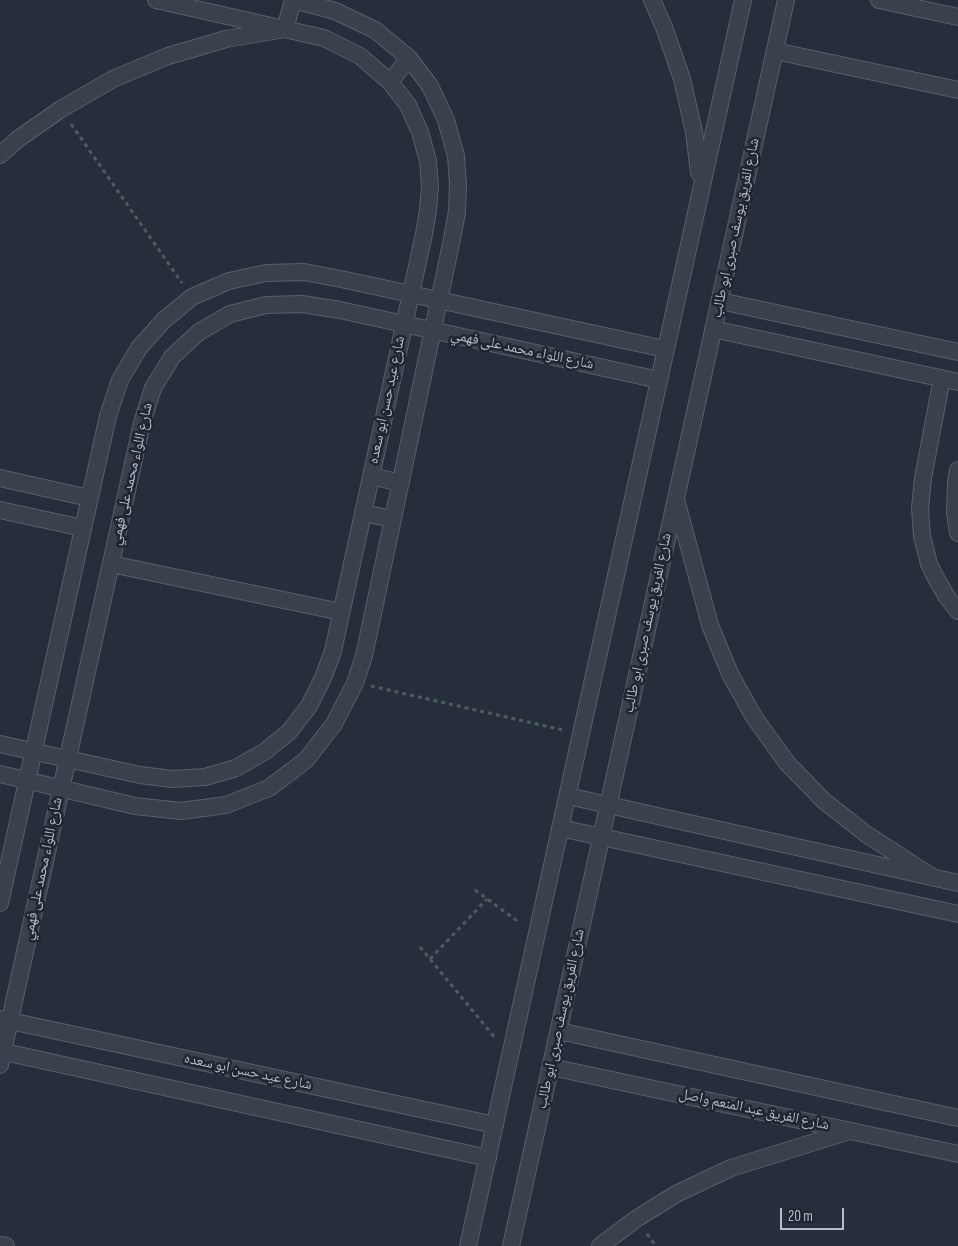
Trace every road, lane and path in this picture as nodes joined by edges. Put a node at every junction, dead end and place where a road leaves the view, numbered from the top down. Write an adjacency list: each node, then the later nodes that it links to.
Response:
1 (156, 0): 8 (street, شارع عيد حسن ابو سعده)
2 (293, 0): 8 (street); 10 (street, شارع عيد حسن ابو سعده)
3 (652, 0): 17 (street)
4 (742, 0): 17 (street)
5 (786, 0): 9 (street, شارع الفريق يوسف صبرى ابو طالب)
6 (879, 0): 7 (street)
7 (958, 17)
8 (285, 29): 11 (street, شارع عيد حسن ابو سعده); 13 (street)
9 (775, 51): 12 (street); 21 (street, شارع الفريق يوسف صبرى ابو طالب)
10 (409, 58): 11 (street); 15 (street, شارع عيد حسن ابو سعده)
11 (390, 82): 16 (street, شارع عيد حسن ابو سعده)
12 (958, 90)
13 (61, 109): 14 (street); 19 (path)
14 (0, 155)
15 (456, 156): 16 (street); 20 (street, شارع عيد حسن ابو سعده)
16 (428, 161): 18 (street, شارع عيد حسن ابو سعده)
17 (701, 186): 25 (street)
18 (411, 294): 19 (street, شارع اللواء محمد على فهمي); 20 (street, شارع اللواء محمد على فهمي); 22 (street, شارع عيد حسن ابو سعده)
19 (192, 297): 33 (street, شارع اللواء محمد على فهمي)
20 (439, 300): 23 (street, شارع عيد حسن ابو سعده); 25 (street, شارع اللواء محمد على فهمي)
21 (720, 301): 24 (street, شارع الفريق يوسف صبرى ابو طالب); 26 (street)
22 (404, 324): 23 (street, شارع اللواء محمد على فهمي); 30 (street, شارع عيد حسن ابو سعده); 40 (street, شارع اللواء محمد على فهمي)
23 (433, 330): 27 (street, شارع اللواء محمد على فهمي); 32 (street, شارع عيد حسن ابو سعده)
24 (713, 330): 28 (street); 34 (street, شارع الفريق يوسف صبرى ابو طالب)
25 (665, 350): 27 (street)
26 (958, 352)
27 (659, 380): 44 (street)
28 (950, 380): 41 (street)
29 (958, 470): 39 (street)
30 (371, 476): 32 (street); 36 (street, شارع عيد حسن ابو سعده)
31 (0, 478): 33 (street)
32 (400, 483): 37 (street, شارع عيد حسن ابو سعده)
33 (90, 498): 38 (street, شارع اللواء محمد على فهمي)
34 (676, 500): 52 (street, شارع الفريق يوسف صبرى ابو طالب); 55 (street)
35 (0, 510): 38 (street)
36 (363, 513): 37 (street); 42 (street, شارع عيد حسن ابو سعده)
37 (393, 520): 43 (street, شارع عيد حسن ابو سعده)
38 (83, 528): 46 (street, شارع اللواء محمد على فهمي)
39 (958, 533)
40 (111, 564): 42 (street); 47 (street, شارع اللواء محمد على فهمي)
41 (958, 611)
42 (341, 612): 47 (street, شارع عيد حسن ابو سعده)
43 (355, 683): 44 (path); 50 (street, شارع عيد حسن ابو سعده)
44 (580, 734): 51 (street)
45 (0, 744): 46 (street, شارع عيد حسن ابو سعده)
46 (34, 751): 47 (street, شارع عيد حسن ابو سعده); 49 (street, شارع اللواء محمد على فهمي)
47 (68, 759): 50 (street, شارع اللواء محمد على فهمي)
48 (0, 774): 49 (street, شارع عيد حسن ابو سعده)
49 (27, 780): 50 (street, شارع عيد حسن ابو سعده); 59 (street, شارع اللواء محمد على فهمي)
50 (61, 788): 64 (street, شارع اللواء محمد على فهمي)
51 (568, 796): 52 (street); 53 (street)
52 (608, 805): 54 (street, شارع الفريق يوسف صبرى ابو طالب); 55 (street)
53 (560, 828): 54 (street); 61 (street)
54 (601, 838): 60 (street); 65 (street, شارع الفريق يوسف صبرى ابو طالب)
55 (934, 878): 56 (street)
56 (958, 883)
57 (475, 890): 58 (path)
58 (487, 899): 61 (path); 63 (path)
59 (0, 903)
60 (958, 914)
61 (537, 935): 67 (street)
62 (420, 947): 63 (path)
63 (430, 959): 67 (path)
64 (5, 1020): 66 (street, شارع اللواء محمد على فهمي); 70 (street, شارع عيد حسن ابو سعده)
65 (559, 1031): 68 (street, شارع الفريق يوسف صبرى ابو طالب); 69 (street)
66 (1, 1056): 73 (street)
67 (510, 1057): 70 (street)
68 (551, 1067): 71 (street, شارع الفريق عبد المنعم واصل); 77 (street, شارع الفريق يوسف صبرى ابو طالب)
69 (958, 1118)
70 (495, 1125): 73 (street)
71 (852, 1131): 72 (street, شارع الفريق عبد المنعم واصل); 78 (street)
72 (958, 1154)
73 (488, 1158): 76 (street)
74 (0, 1245): 75 (street)
75 (6, 1246)
76 (468, 1246)
77 (511, 1246)
78 (600, 1246)

